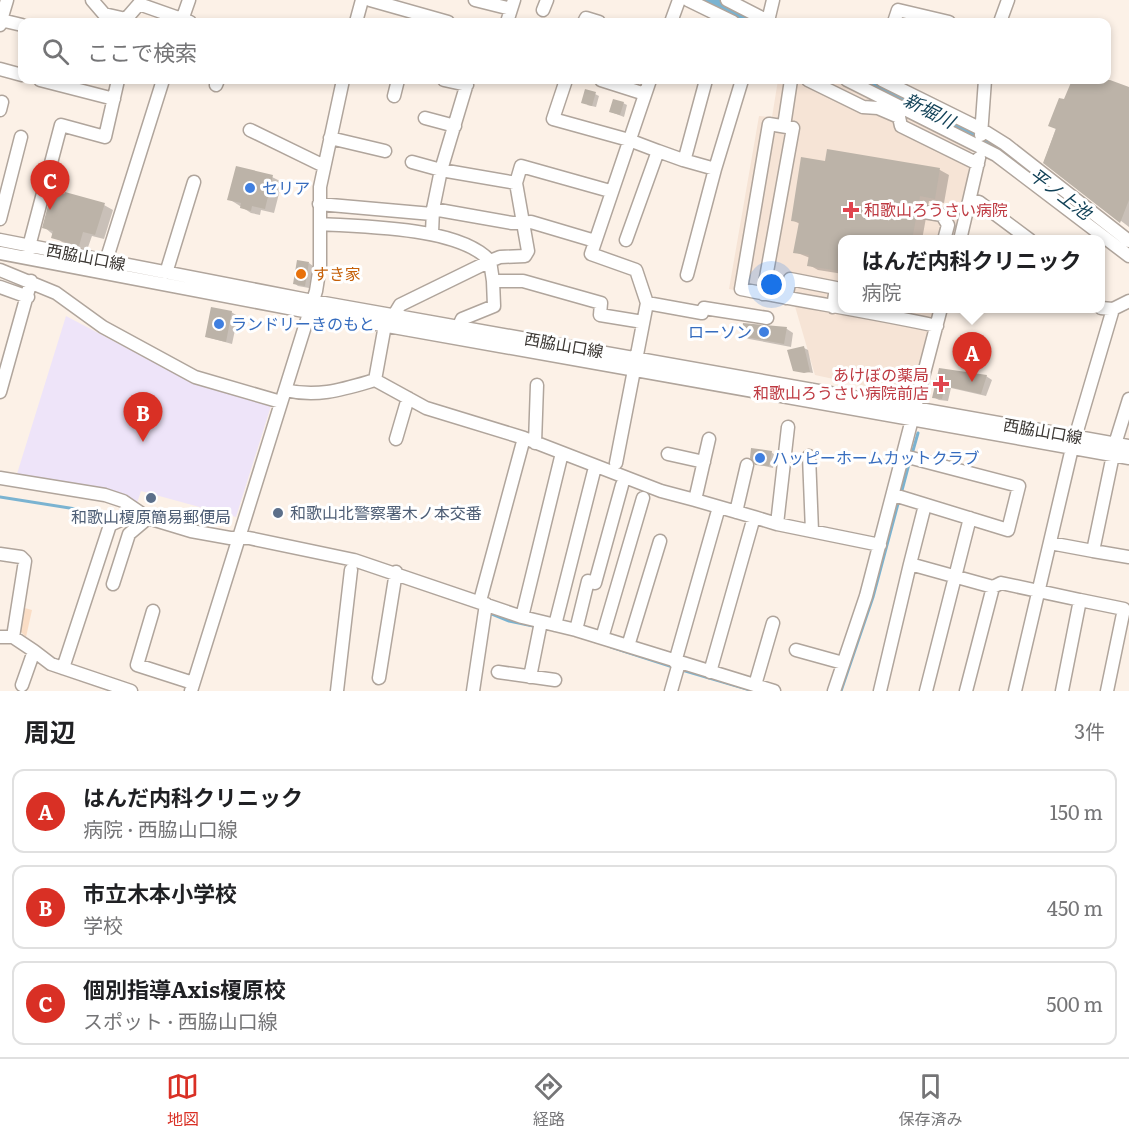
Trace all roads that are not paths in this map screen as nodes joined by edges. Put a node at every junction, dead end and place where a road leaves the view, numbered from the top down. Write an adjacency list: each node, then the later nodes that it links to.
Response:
1 (7, 0): 26 (street)
2 (92, 0): 13 (street)
3 (189, 0): 16 (street)
4 (362, 0): 17 (street)
5 (370, 0): 18 (street)
6 (475, 0): 12 (street)
7 (679, 0): 19 (street)
8 (688, 0): 20 (street)
9 (774, 0): 22 (street)
10 (1008, 0): 25 (street)
11 (733, 1): 21 (street)
12 (513, 5)
13 (117, 18)
14 (128, 18): 15 (street)
15 (178, 18)
16 (186, 18)
17 (357, 18)
18 (434, 18)
19 (672, 18)
20 (725, 18)
21 (762, 18)
22 (770, 18)
23 (895, 18): 24 (street)
24 (932, 18)
25 (1001, 18)
26 (1, 22): 27 (street)
27 (18, 25)
28 (0, 69): 29 (street)
29 (18, 74)
30 (56, 84): 50 (street)
31 (117, 84): 50 (street)
32 (162, 84): 91 (street)
33 (342, 84): 57 (street)
34 (397, 84): 49 (street)
35 (467, 84): 52 (street)
36 (565, 84): 58 (street)
37 (614, 84): 48 (street)
38 (649, 84): 48 (street)
39 (705, 84): 62 (street)
40 (741, 84): 66 (street)
41 (792, 84): 53 (street)
42 (816, 84): 64 (street)
43 (856, 84): 47 (street)
44 (878, 84): 47 (street)
45 (888, 84): 54 (street)
46 (985, 84): 54 (street)
47 (875, 93): 59 (street)
48 (645, 94): 58 (street)
49 (394, 96)
50 (114, 99): 88 (street)
51 (425, 118): 52 (street)
52 (455, 126): 67 (street)
53 (788, 127): 99 (street); 99 (street)
54 (981, 129): 59 (street); 86 (street)
55 (250, 130): 65 (street)
56 (21, 137): 75 (street)
57 (330, 138): 60 (street); 65 (street)
58 (629, 140): 61 (street); 70 (street)
59 (981, 147): 64 (street); 82 (street)
60 (385, 151)
61 (658, 151): 62 (street); 85 (street)
62 (683, 160): 66 (street)
63 (412, 162): 67 (street)
64 (978, 165): 71 (street)
65 (324, 166): 72 (street)
66 (715, 169): 95 (street)
67 (441, 170): 69 (street); 73 (street)
68 (194, 182): 94 (street)
69 (516, 183): 70 (street); 76 (street)
70 (610, 191): 87 (street)
71 (970, 200): 80 (street); 81 (street)
72 (319, 204): 73 (street); 77 (street)
73 (432, 211): 76 (street); 78 (street)
74 (924, 212): 79 (street)
75 (0, 219)
76 (523, 223): 87 (street); 92 (street)
77 (320, 224): 78 (street); 104 (street)
78 (432, 233): 92 (street)
79 (945, 235)
80 (961, 235)
81 (1023, 235)
82 (1101, 235)
83 (1105, 238): 90 (street)
84 (0, 240): 88 (street, 西脇山口線)
85 (626, 240)
86 (1129, 240)
87 (595, 241): 103 (street)
88 (27, 252): 89 (street, 西脇山口線); 91 (street, 西脇山口線); 104 (street, 西脇山口線)
89 (0, 253)
90 (1129, 256)
91 (106, 261): 94 (street, 西脇山口線)
92 (490, 261): 97 (street); 110 (street)
93 (0, 270): 96 (street)
94 (166, 273): 104 (street, 西脇山口線)
95 (687, 274)
96 (31, 281): 100 (street); 120 (street)
97 (493, 281): 112 (street); 115 (street)
98 (0, 287): 100 (street)
99 (763, 294): 101 (street)
100 (28, 297): 119 (street)
101 (786, 298): 105 (street); 105 (street)
102 (1129, 301): 107 (street)
103 (647, 303): 111 (street); 112 (street)
104 (311, 307): 110 (street, 西脇山口線); 113 (street, 西脇山口線); 120 (street)
105 (833, 307): 106 (street)
106 (838, 308)
107 (1107, 308): 128 (street)
108 (866, 313): 114 (street)
109 (939, 313): 114 (street)
110 (394, 315): 115 (street, 西脇山口線)
111 (767, 318)
112 (643, 322): 116 (street)
113 (385, 325): 115 (street, 西脇山口線); 117 (street)
114 (937, 326): 123 (street)
115 (457, 332): 116 (street, 西脇山口線)
116 (635, 364): 123 (street, 西脇山口線); 137 (street)
117 (375, 380): 120 (street); 121 (street)
118 (537, 385): 126 (street)
119 (0, 392)
120 (283, 396): 153 (street)
121 (408, 398): 125 (street); 126 (street)
122 (1129, 399): 130 (street)
123 (915, 414): 128 (street, 西脇山口線); 134 (street)
124 (788, 427): 151 (street)
125 (396, 439)
126 (530, 440): 131 (street); 168 (street)
127 (709, 440): 136 (street)
128 (1074, 442): 130 (street, 西脇山口線); 155 (street)
129 (1129, 446): 130 (street, 西脇山口線)
130 (1114, 449): 135 (street, 西脇山口線); 157 (street)
131 (562, 453): 144 (street); 171 (street)
132 (668, 454): 136 (street)
133 (809, 456): 152 (street)
134 (909, 458): 142 (street); 150 (street)
135 (1129, 458)
136 (704, 462): 144 (street)
137 (616, 463)
138 (747, 465): 147 (street)
139 (594, 471): 173 (street)
140 (0, 478): 148 (street)
141 (622, 485): 175 (street)
142 (899, 497): 145 (street); 156 (street)
143 (643, 498): 177 (street)
144 (695, 500): 146 (street)
145 (925, 505): 150 (street); 160 (street)
146 (719, 507): 147 (street); 182 (street)
147 (736, 512): 149 (street)
148 (143, 515): 153 (street); 164 (street); 183 (street)
149 (754, 517): 151 (street); 185 (street)
150 (970, 518): 163 (street)
151 (777, 524): 152 (street)
152 (812, 531): 156 (street)
153 (238, 540): 162 (street); 192 (street)
154 (660, 541): 178 (street)
155 (1050, 543): 157 (street); 166 (street)
156 (880, 545): 181 (street)
157 (1093, 551): 159 (street)
158 (0, 554): 176 (street)
159 (1129, 557)
160 (910, 564): 163 (street); 199 (street)
161 (351, 570): 194 (street)
162 (395, 576): 168 (street); 187 (street)
163 (955, 577): 165 (street); 200 (street)
164 (113, 584)
165 (993, 587): 166 (street); 201 (street)
166 (1039, 592): 167 (street); 202 (street)
167 (1080, 600): 169 (street); 203 (street)
168 (484, 607): 171 (street); 195 (street)
169 (1126, 609): 204 (street)
170 (153, 611): 192 (street)
171 (522, 617): 174 (street)
172 (773, 623): 190 (street)
173 (555, 625): 174 (street); 175 (street)
174 (540, 627): 186 (street)
175 (576, 630): 177 (street)
176 (6, 637): 180 (street)
177 (602, 638): 178 (street)
178 (628, 646): 182 (street)
179 (796, 650): 181 (street)
180 (34, 651): 183 (street); 189 (street)
181 (843, 663): 198 (street)
182 (677, 666): 185 (street); 196 (street)
183 (63, 668): 193 (street)
184 (498, 672): 186 (street)
185 (710, 672): 191 (street)
186 (530, 677): 188 (street)
187 (380, 678)
188 (555, 680)
189 (22, 685)
190 (755, 685): 191 (street); 197 (street)
191 (738, 686)
192 (192, 687)
193 (131, 691)
194 (337, 691)
195 (473, 691)
196 (671, 691)
197 (774, 691)
198 (834, 691)
199 (880, 691)
200 (926, 691)
201 (966, 691)
202 (1015, 691)
203 (1062, 691)
204 (1107, 691)

